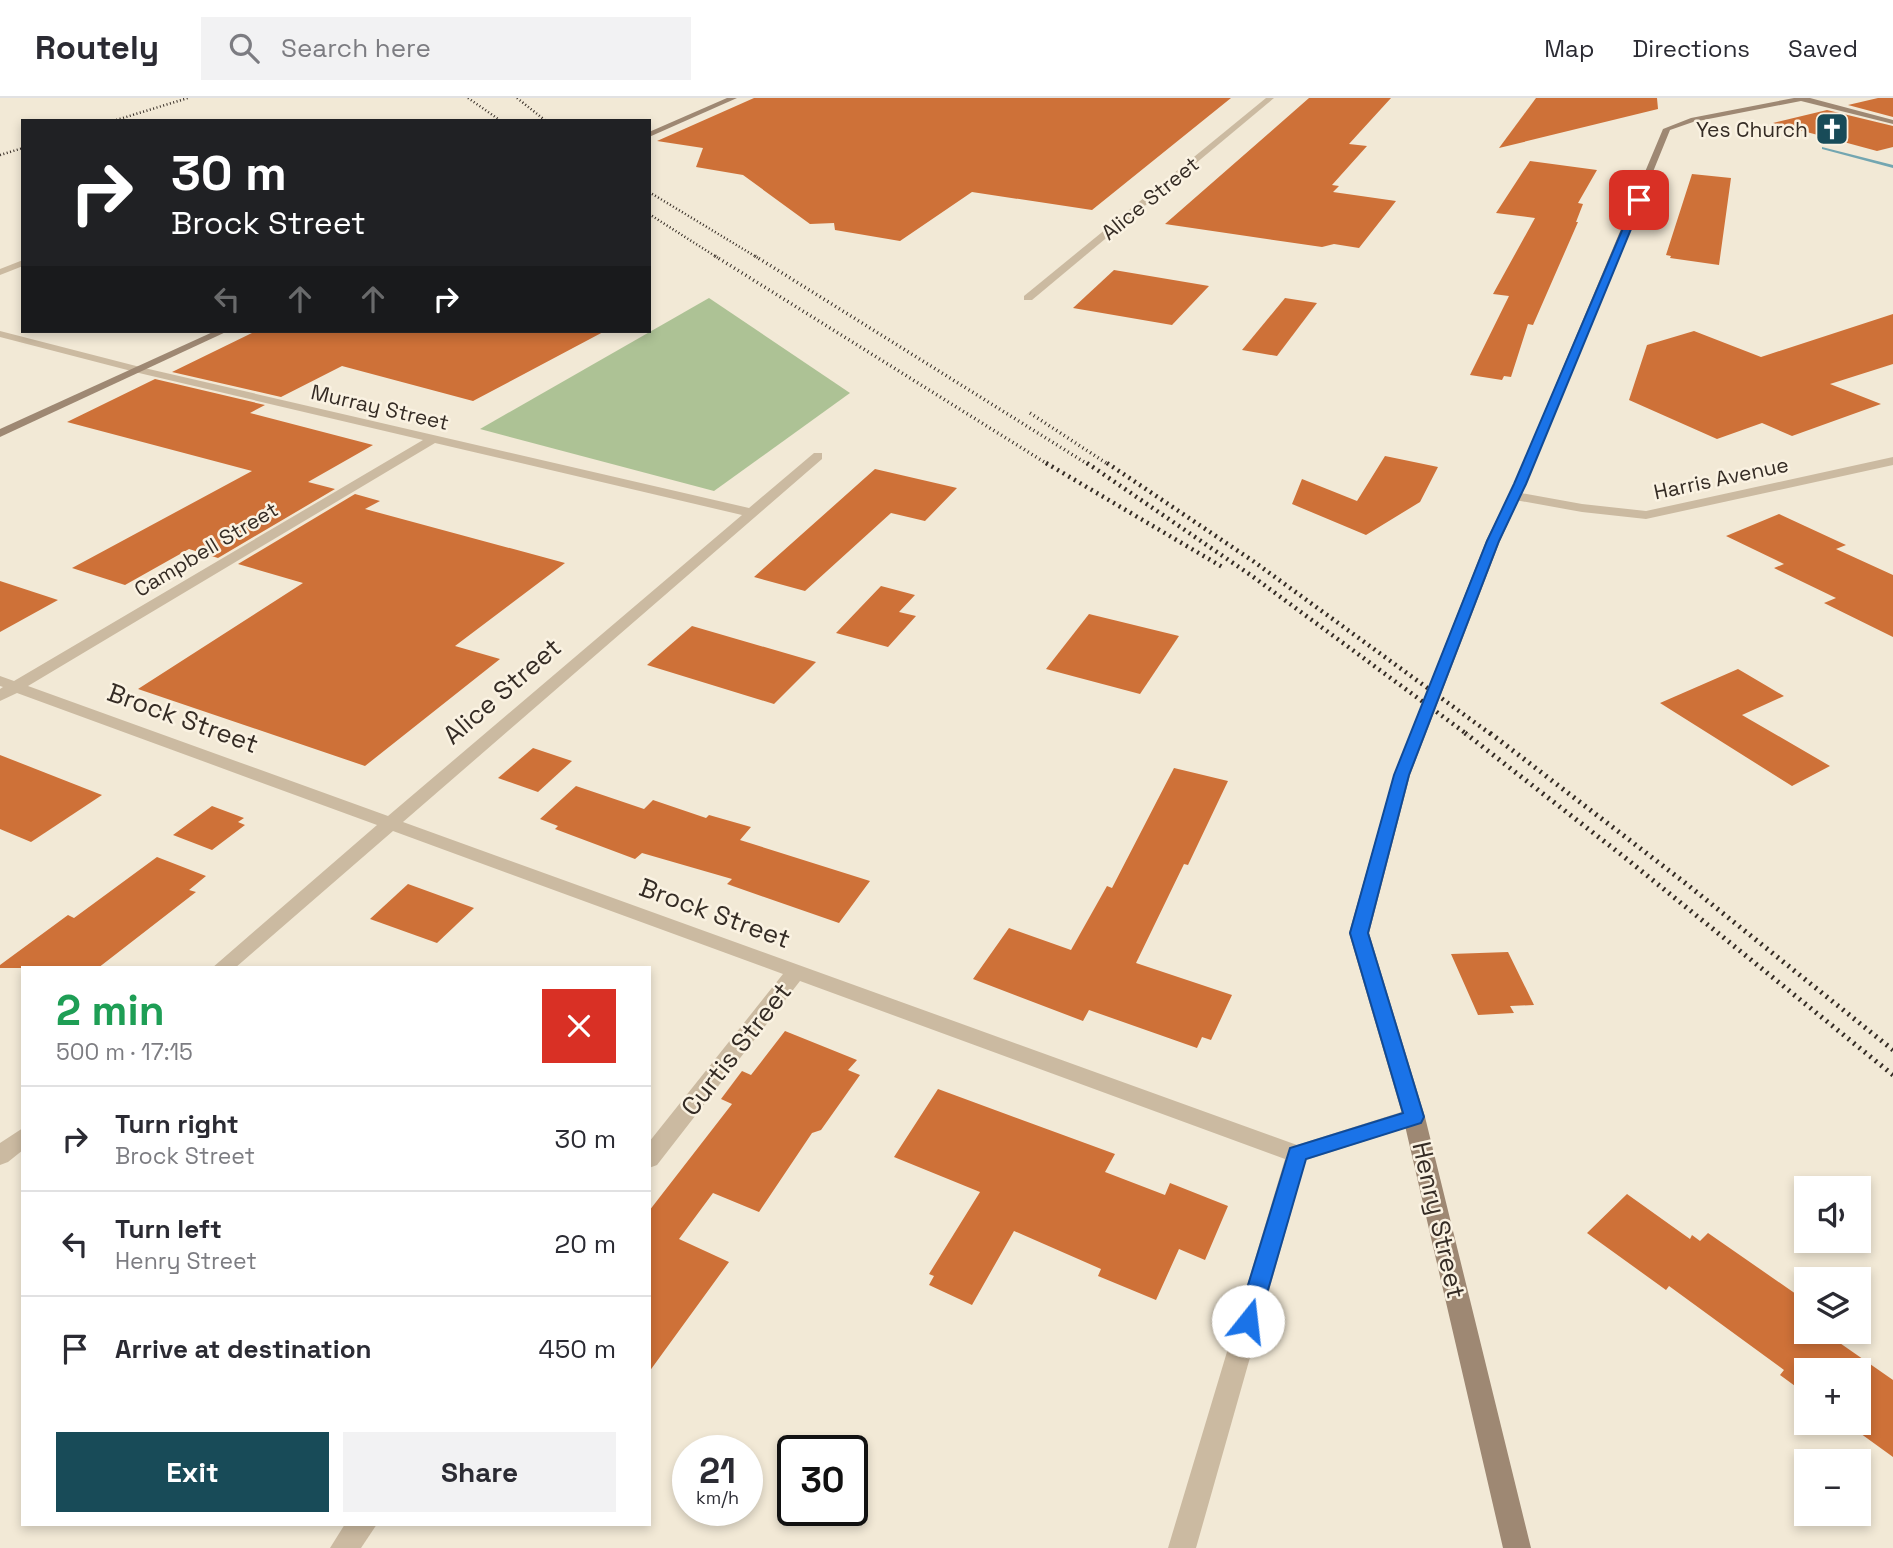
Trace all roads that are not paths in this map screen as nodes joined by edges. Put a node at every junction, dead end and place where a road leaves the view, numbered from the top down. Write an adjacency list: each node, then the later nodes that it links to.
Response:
1 (733, 98): 7 (main road)
2 (1270, 98): 10 (street, Alice Street)
3 (1802, 98): 6 (main road); 18 (main road, Henry Street)
4 (1822, 98): 5 (main road)
5 (1893, 115)
6 (1893, 122)
7 (651, 134)
8 (21, 264): 9 (street)
9 (0, 272)
10 (1028, 298)
11 (219, 333): 13 (main road)
12 (0, 334): 13 (street, Murray Street)
13 (139, 370): 14 (main road); 15 (street, Murray Street)
14 (0, 433)
15 (433, 439): 19 (street, Murray Street); 20 (street, Campbell Street)
16 (818, 456): 19 (street, Alice Street)
17 (1893, 461): 18 (street, Harris Avenue)
18 (1514, 496): 24 (main road, Henry Street)
19 (752, 513): 21 (street, Alice Street)
20 (5, 687): 21 (street, Brock Street)
21 (391, 824): 22 (street, Alice Street); 23 (street, Brock Street)
22 (224, 966)
23 (796, 972): 26 (street, Brock Street); 28 (street, Curtis Street)
24 (1414, 1117): 26 (street); 32 (main road, Henry Street)
25 (21, 1139): 27 (street)
26 (1297, 1154): 31 (street)
27 (0, 1156)
28 (651, 1157)
29 (361, 1526): 30 (street)
30 (344, 1548)
31 (1182, 1548)
32 (1517, 1548)

